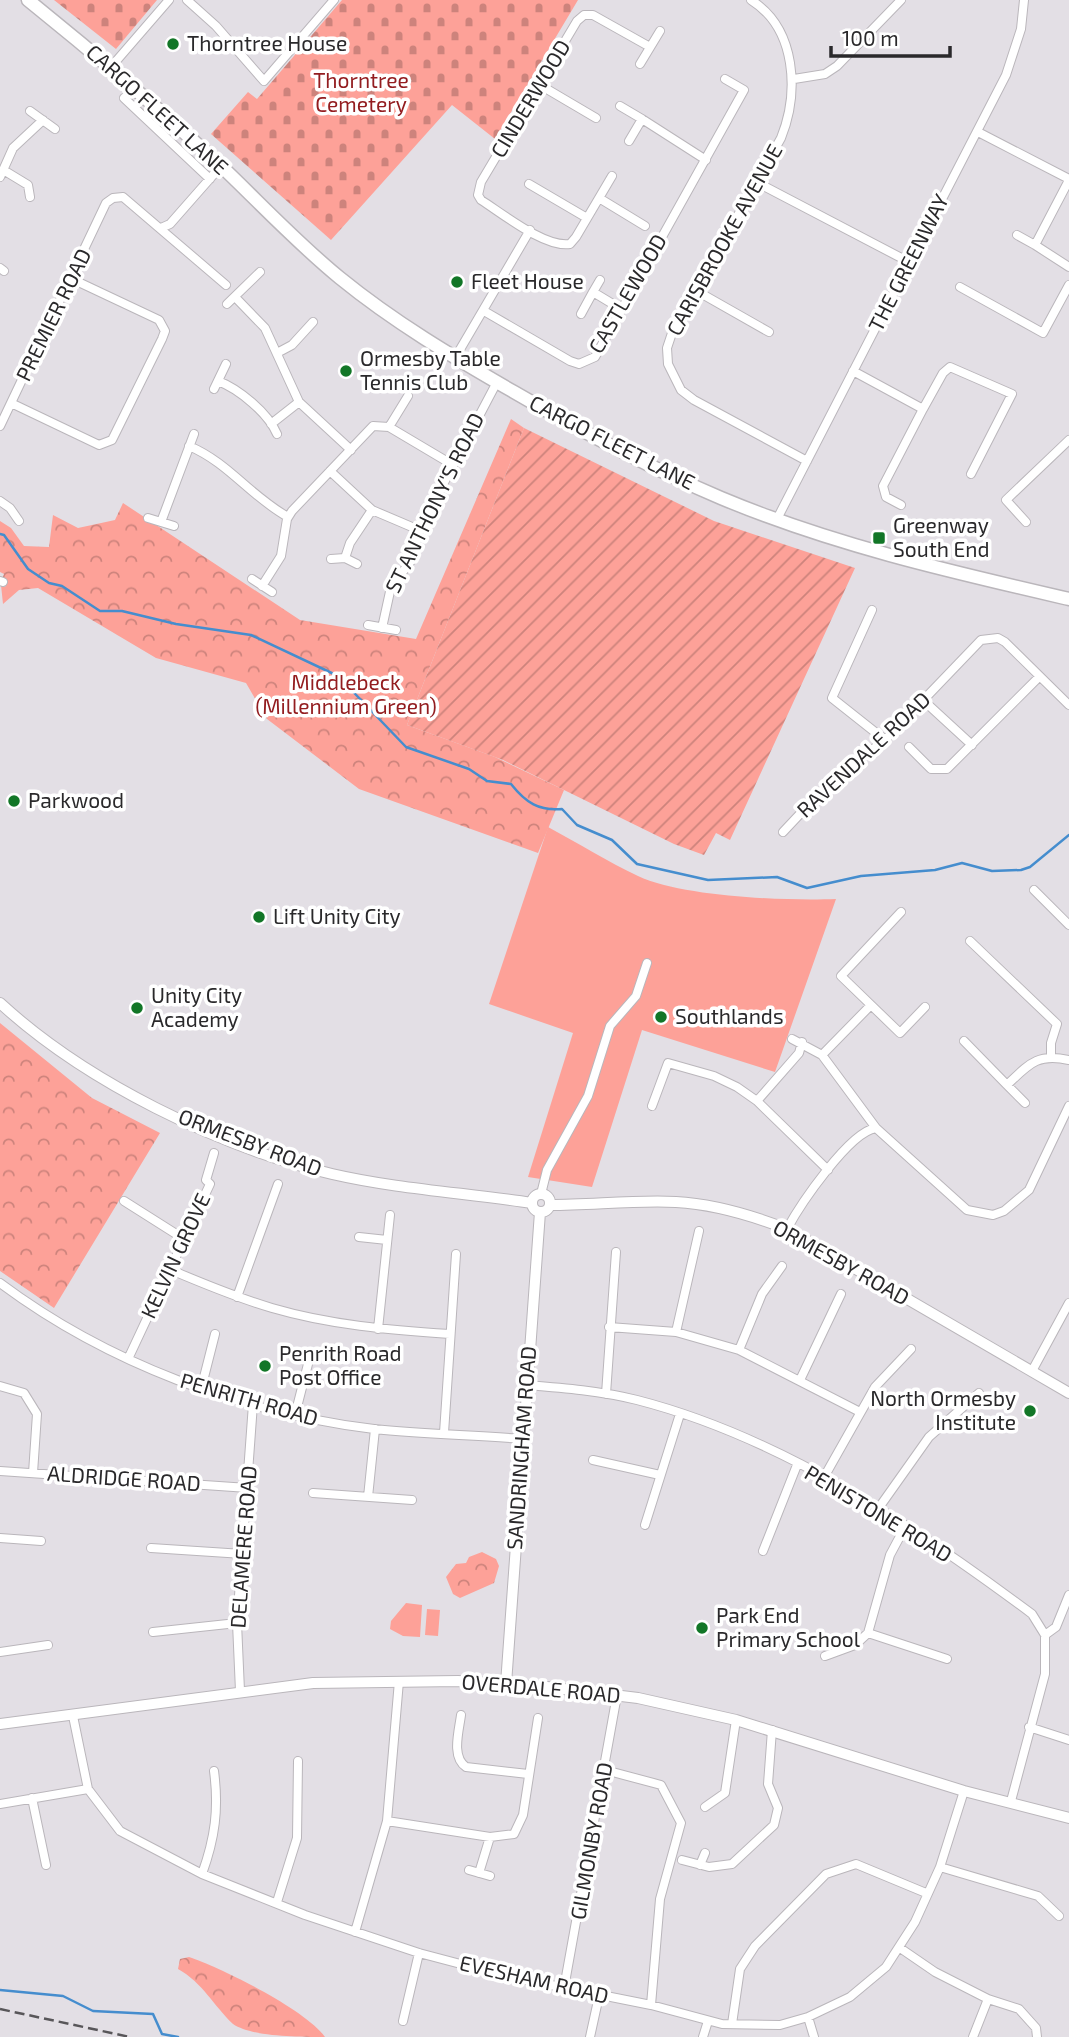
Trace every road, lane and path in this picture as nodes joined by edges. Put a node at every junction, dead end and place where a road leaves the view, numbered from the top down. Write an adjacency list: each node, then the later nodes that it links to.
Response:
1 (28, 0): 11 (main road, CARGO FLEET LANE)
2 (169, 0): 11 (street)
3 (187, 0): 4 (street)
4 (334, 0)
5 (751, 0): 13 (street, CARISBROOKE AVENUE)
6 (901, 0): 13 (street)
7 (1024, 0): 22 (street, THE GREENWAY)
8 (660, 31): 9 (street)
9 (650, 47): 10 (street); 14 (street, CINDERWOOD)
10 (640, 64)
11 (111, 67): 25 (main road, CARGO FLEET LANE)
12 (725, 79): 24 (street, CASTLEWOOD)
13 (794, 79): 31 (street, CARISBROOKE AVENUE)
14 (540, 85): 18 (street); 39 (street, CINDERWOOD)
15 (124, 98): 28 (street)
16 (620, 106): 19 (street)
17 (30, 111): 20 (street)
18 (596, 118)
19 (642, 119): 23 (street); 24 (street)
20 (43, 120): 21 (street); 26 (street)
21 (55, 129)
22 (978, 132): 30 (street); 42 (street, THE GREENWAY)
23 (629, 141)
24 (706, 160): 54 (street, CASTLEWOOD)
25 (220, 166): 28 (street); 60 (main road, CARGO FLEET LANE)
26 (3, 174): 33 (street)
27 (612, 176): 35 (street)
28 (210, 179): 38 (street)
29 (38, 180): 33 (street)
30 (1069, 180): 41 (street)
31 (757, 182): 42 (street); 50 (street, CARISBROOKE AVENUE)
32 (529, 184): 36 (street)
33 (28, 185): 34 (street)
34 (30, 197)
35 (598, 198): 36 (street); 37 (street)
36 (587, 218): 39 (street, CINDERWOOD)
37 (645, 226)
38 (161, 228): 45 (street, PREMIER ROAD); 47 (street)
39 (530, 230): 55 (street)
40 (1017, 235): 41 (street)
41 (1035, 245): 43 (street)
42 (909, 262): 62 (street, THE GREENWAY)
43 (1069, 267)
44 (260, 272): 52 (street)
45 (72, 279): 66 (street, PREMIER ROAD); 66 (street)
46 (600, 280): 51 (street)
47 (226, 285)
48 (1069, 285): 49 (street)
49 (960, 287)
50 (695, 290): 58 (street); 76 (street, CARISBROOKE AVENUE)
51 (593, 292): 54 (street); 56 (street)
52 (235, 297): 53 (street); 59 (street)
53 (227, 304)
54 (621, 309): 55 (street, CASTLEWOOD)
55 (484, 311): 60 (street)
56 (581, 314)
57 (313, 322): 59 (street)
58 (769, 332)
59 (277, 353): 65 (street)
60 (455, 358): 63 (main road, CARGO FLEET LANE)
61 (226, 364): 68 (street)
62 (853, 371): 67 (street); 76 (street, THE GREENWAY)
63 (497, 382): 77 (street, ST ANTHONY'S ROAD); 86 (main road, CARGO FLEET LANE)
64 (408, 396): 70 (street)
65 (299, 402): 68 (street); 75 (street)
66 (11, 403): 69 (street, PREMIER ROAD)
67 (923, 409): 79 (street); 81 (street)
68 (271, 424): 72 (street)
69 (0, 426)
70 (389, 427): 75 (street); 77 (street)
71 (194, 434): 74 (street)
72 (277, 434)
73 (1069, 440): 88 (street)
74 (189, 446): 84 (street); 87 (street)
75 (351, 450): 78 (street)
76 (807, 461): 86 (street, THE GREENWAY)
77 (453, 464): 90 (street, ST ANTHONY'S ROAD)
78 (330, 471): 82 (street); 84 (street)
79 (971, 474)
80 (0, 502): 83 (street)
81 (901, 505)
82 (372, 510): 90 (street); 91 (street)
83 (19, 514)
84 (288, 517): 95 (street)
85 (148, 518): 87 (street)
86 (777, 519): 97 (main road, CARGO FLEET LANE)
87 (161, 522): 89 (street)
88 (1026, 522)
89 (174, 526)
90 (419, 530): 100 (street, ST ANTHONY'S ROAD)
91 (345, 558): 92 (street); 93 (street)
92 (331, 559)
93 (358, 564)
94 (252, 579): 95 (street)
95 (262, 586): 96 (street)
96 (272, 592)
97 (1069, 599)
98 (872, 610): 105 (street)
99 (368, 625): 100 (street)
100 (382, 628): 101 (street)
101 (396, 630)
102 (1039, 677): 103 (street, RAVENDALE ROAD); 104 (street, RAVENDALE ROAD); 106 (street)
103 (923, 700): 105 (street, RAVENDALE ROAD); 106 (street)
104 (1069, 705)
105 (885, 740): 108 (street, RAVENDALE ROAD)
106 (972, 745): 107 (street)
107 (909, 747)
108 (783, 832)
109 (1034, 890): 111 (street)
110 (901, 912): 115 (street)
111 (1069, 925)
112 (970, 942): 121 (street)
113 (647, 963): 132 (street)
114 (0, 1003): 134 (street, ORMESBY ROAD)
115 (871, 1005): 116 (street); 120 (street)
116 (925, 1007)
117 (792, 1039): 119 (street)
118 (964, 1041): 123 (street)
119 (802, 1042): 120 (street); 124 (street)
120 (822, 1055): 128 (street)
121 (1051, 1056): 122 (street); 123 (street)
122 (1069, 1060)
123 (1007, 1085): 125 (street)
124 (757, 1101): 126 (street); 130 (street)
125 (1025, 1103)
126 (652, 1106)
127 (1069, 1106): 128 (street)
128 (876, 1128): 130 (street)
129 (214, 1153): 141 (street, KELVIN GROVE)
130 (828, 1170): 138 (street)
131 (278, 1184): 149 (street)
132 (541, 1194): 134 (street); 135 (street)
133 (124, 1201): 141 (street)
134 (532, 1203): 136 (street)
135 (550, 1205): 136 (street); 138 (street, ORMESBY ROAD)
136 (540, 1212): 163 (street, SANDRINGHAM ROAD)
137 (390, 1215): 142 (street)
138 (787, 1229): 160 (street, ORMESBY ROAD)
139 (699, 1231): 153 (street)
140 (359, 1237): 142 (street)
141 (184, 1239): 146 (street, KELVIN GROVE)
142 (387, 1240): 152 (street)
143 (615, 1251): 151 (street)
144 (456, 1254): 155 (street)
145 (782, 1266): 157 (street)
146 (171, 1270): 149 (street); 158 (street, KELVIN GROVE)
147 (0, 1283): 158 (street, PENRITH ROAD)
148 (841, 1294): 161 (street)
149 (237, 1297): 152 (street)
150 (1069, 1303): 160 (street)
151 (610, 1327): 153 (street); 167 (street)
152 (378, 1329): 155 (street)
153 (676, 1332): 157 (street)
154 (215, 1334): 164 (street)
155 (450, 1334): 173 (street)
156 (911, 1349): 169 (street)
157 (739, 1350): 161 (street)
158 (128, 1359): 164 (street, PENRITH ROAD)
159 (308, 1364): 171 (street)
160 (1032, 1370): 165 (street, ORMESBY ROAD)
161 (800, 1380): 169 (street)
162 (0, 1385): 178 (street)
163 (527, 1385): 167 (street, PENISTONE ROAD); 174 (street, SANDRINGHAM ROAD)
164 (201, 1389): 168 (street, PENRITH ROAD)
165 (1069, 1392)
166 (979, 1393): 185 (street)
167 (606, 1394): 170 (street, PENISTONE ROAD)
168 (253, 1404): 171 (street, PENRITH ROAD); 181 (street, DELAMERE ROAD)
169 (860, 1412): 180 (street)
170 (680, 1414): 176 (street, PENISTONE ROAD); 179 (street)
171 (295, 1415): 172 (street, PENRITH ROAD)
172 (374, 1429): 173 (street, PENRITH ROAD); 183 (street)
173 (444, 1433): 174 (street, PENRITH ROAD)
174 (523, 1439): 203 (street, SANDRINGHAM ROAD)
175 (593, 1460): 179 (street)
176 (797, 1465): 180 (street, PENISTONE ROAD); 191 (street)
177 (0, 1471): 178 (street, ALDRIDGE ROAD)
178 (33, 1473): 181 (street, ALDRIDGE ROAD)
179 (660, 1475): 186 (street)
180 (824, 1479): 185 (street, PENISTONE ROAD)
181 (248, 1488): 192 (street, DELAMERE ROAD)
182 (313, 1493): 183 (street)
183 (368, 1497): 184 (street)
184 (412, 1500)
185 (878, 1509): 187 (street, PENISTONE ROAD)
186 (645, 1525)
187 (905, 1527): 196 (street); 197 (street, PENISTONE ROAD)
188 (0, 1538): 189 (street)
189 (41, 1541)
190 (151, 1548): 192 (street)
191 (764, 1551)
192 (243, 1554): 194 (street, DELAMERE ROAD)
193 (1069, 1595): 197 (street)
194 (237, 1623): 195 (street); 204 (street, DELAMERE ROAD)
195 (153, 1632)
196 (868, 1633): 200 (street); 201 (street)
197 (1045, 1635): 211 (street)
198 (48, 1645): 199 (street)
199 (0, 1652)
200 (825, 1656)
201 (947, 1659)
202 (399, 1681): 203 (street, OVERDALE ROAD); 204 (street, OVERDALE ROAD); 225 (street)
203 (506, 1684): 205 (street, OVERDALE ROAD)
204 (240, 1690): 206 (street, OVERDALE ROAD)
205 (617, 1695): 209 (street, OVERDALE ROAD); 215 (street, GILMONBY ROAD)
206 (73, 1716): 210 (street, OVERDALE ROAD); 218 (street, EVESHAM ROAD)
207 (460, 1716): 217 (street)
208 (538, 1718): 217 (street)
209 (736, 1720): 212 (street, OVERDALE ROAD); 223 (street)
210 (0, 1724)
211 (1029, 1727): 213 (street); 221 (street)
212 (772, 1730): 219 (street, OVERDALE ROAD); 230 (street)
213 (1069, 1740)
214 (298, 1761): 237 (street)
215 (605, 1770): 242 (street, GILMONBY ROAD); 245 (street)
216 (214, 1771): 234 (street)
217 (528, 1774): 226 (street)
218 (88, 1790): 220 (street); 234 (street, EVESHAM ROAD)
219 (964, 1791): 221 (street, OVERDALE ROAD); 231 (street, EVESHAM ROAD)
220 (32, 1798): 222 (street); 229 (street)
221 (1011, 1801): 224 (street, OVERDALE ROAD)
222 (0, 1804)
223 (705, 1807)
224 (1069, 1818)
225 (387, 1821): 226 (street); 239 (street)
226 (490, 1838): 233 (street)
227 (705, 1853): 230 (street)
228 (682, 1860): 230 (street)
229 (46, 1865)
230 (700, 1865)
231 (940, 1867): 236 (street, EVESHAM ROAD); 238 (street)
232 (469, 1870): 233 (street)
233 (479, 1873): 235 (street)
234 (202, 1874): 237 (street, EVESHAM ROAD)
235 (490, 1876)
236 (926, 1892): 240 (street, EVESHAM ROAD); 249 (street)
237 (276, 1902): 239 (street, EVESHAM ROAD)
238 (1059, 1916)
239 (355, 1933): 241 (street, EVESHAM ROAD)
240 (900, 1948): 244 (street); 246 (street, EVESHAM ROAD)
241 (419, 1953): 242 (street, EVESHAM ROAD); 247 (street)
242 (564, 1988): 243 (street, EVESHAM ROAD)
243 (598, 1996): 245 (street, EVESHAM ROAD); 250 (street)
244 (988, 1999): 253 (street); 254 (street)
245 (651, 2005): 248 (street, EVESHAM ROAD)
246 (808, 2017): 249 (street, EVESHAM ROAD); 252 (street)
247 (403, 2021)
248 (708, 2021): 249 (street, EVESHAM ROAD); 251 (street)
249 (732, 2024)
250 (590, 2037)
251 (703, 2037)
252 (814, 2037)
253 (973, 2037)
254 (1037, 2037)

